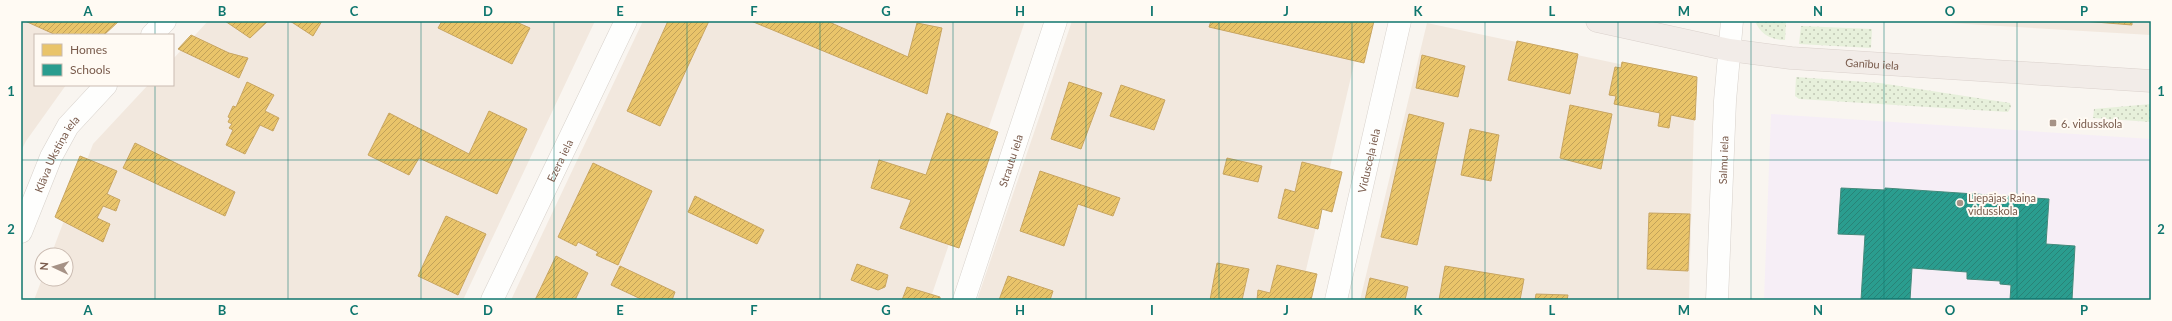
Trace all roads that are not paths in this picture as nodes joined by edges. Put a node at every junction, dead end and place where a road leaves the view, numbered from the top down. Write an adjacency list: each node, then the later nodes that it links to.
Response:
1 (165, 21): 7 (street)
2 (626, 21): 12 (street, Ezera iela)
3 (1056, 21): 13 (street, Strautu iela)
4 (1400, 21): 14 (street, Vidusceļa iela)
5 (1598, 21): 8 (highway, Ganību iela)
6 (1732, 21): 8 (street, Salmu iela)
7 (153, 34)
8 (1729, 50): 9 (highway, Ganību iela); 15 (street, Salmu iela)
9 (2151, 81)
10 (105, 86): 11 (street, Klāva Ukstiņa iela)
11 (21, 232)
12 (492, 300)
13 (964, 300)
14 (1336, 300)
15 (1717, 300)

